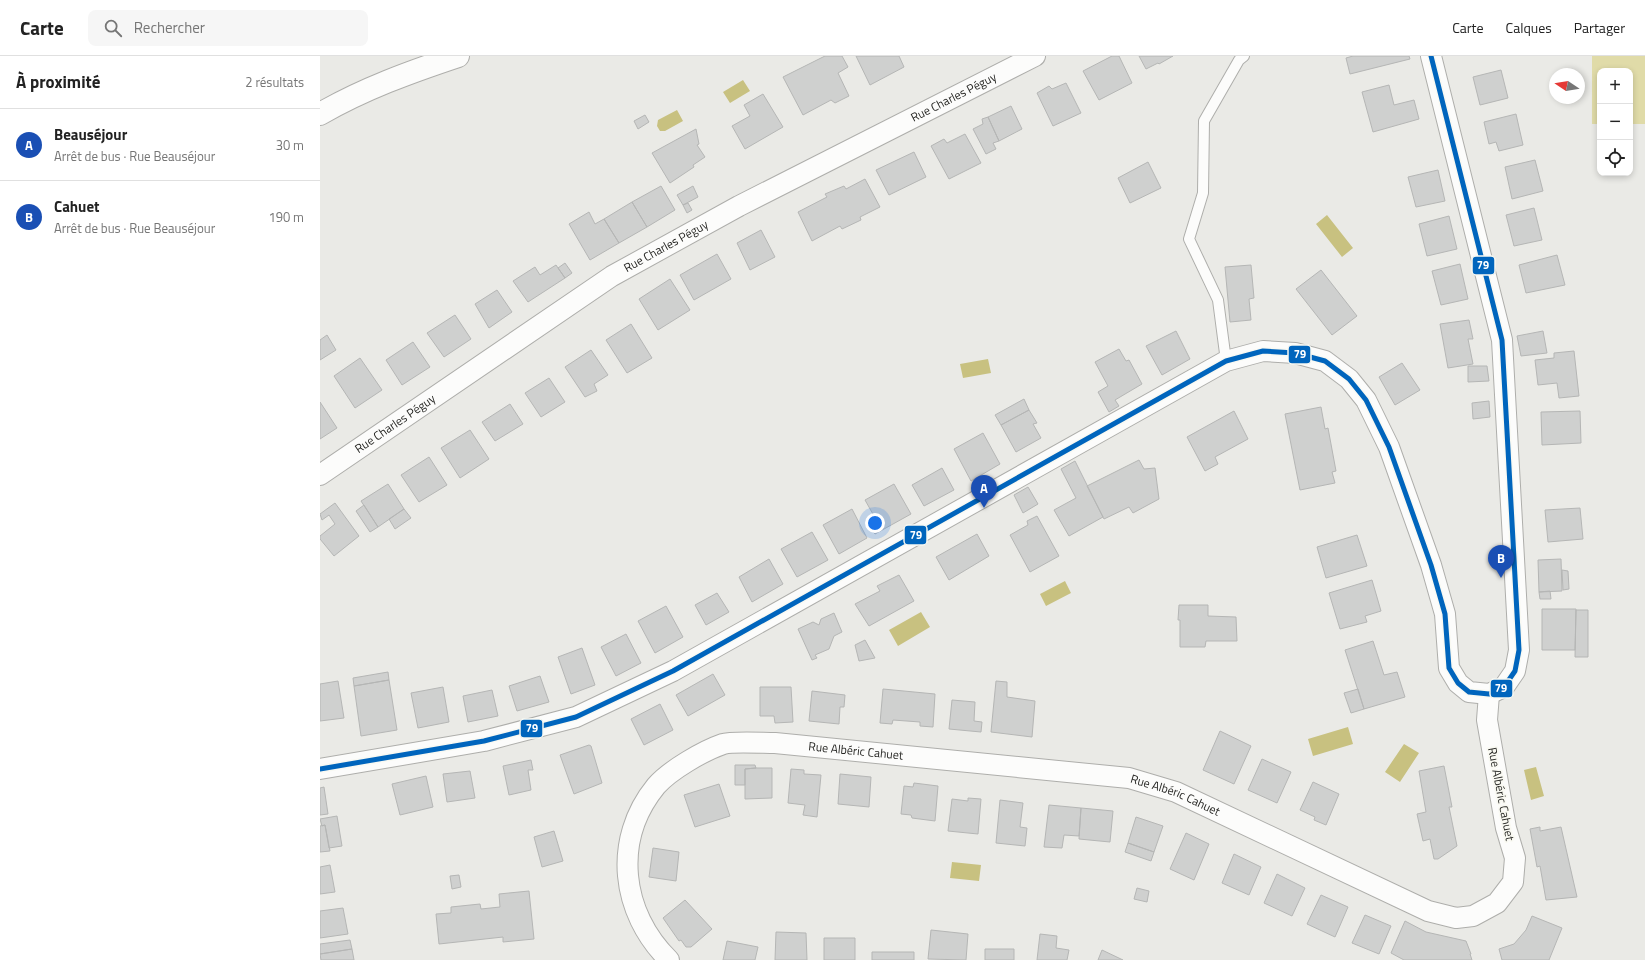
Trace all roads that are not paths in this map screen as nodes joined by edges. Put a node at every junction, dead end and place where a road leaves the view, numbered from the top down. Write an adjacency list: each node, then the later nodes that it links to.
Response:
1 (458, 56): 5 (street)
2 (1244, 56): 6 (lane)
3 (1431, 56): 8 (street)
4 (1029, 57): 7 (street, Rue Charles Péguy)
5 (320, 114)
6 (1226, 361): 8 (street); 9 (street)
7 (320, 475)
8 (1489, 694): 10 (street, Rue Albéric Cahuet)
9 (320, 769)
10 (669, 960)

